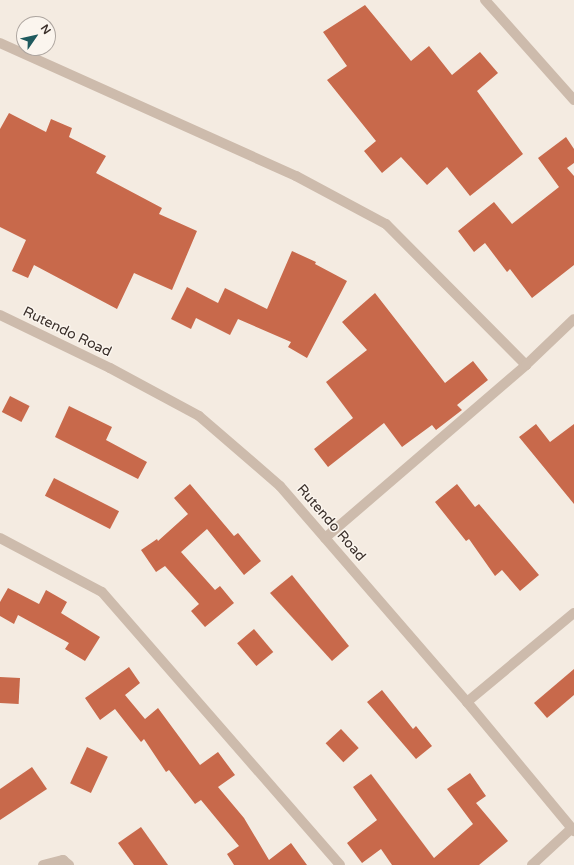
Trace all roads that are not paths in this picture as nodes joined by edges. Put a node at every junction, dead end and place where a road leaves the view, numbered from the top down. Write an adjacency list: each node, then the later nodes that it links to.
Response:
1 (485, 0): 3 (street)
2 (0, 43): 6 (street)
3 (574, 100)
4 (0, 316): 8 (street, Rutendo Road)
5 (574, 319): 6 (street)
6 (526, 365): 8 (street)
7 (0, 538): 14 (street)
8 (325, 538): 10 (street, Rutendo Road)
9 (574, 613): 10 (street)
10 (467, 702): 11 (street, Rutendo Road)
11 (573, 830): 15 (street)
12 (43, 865): 13 (street)
13 (69, 865)
14 (340, 865)
15 (532, 865)

